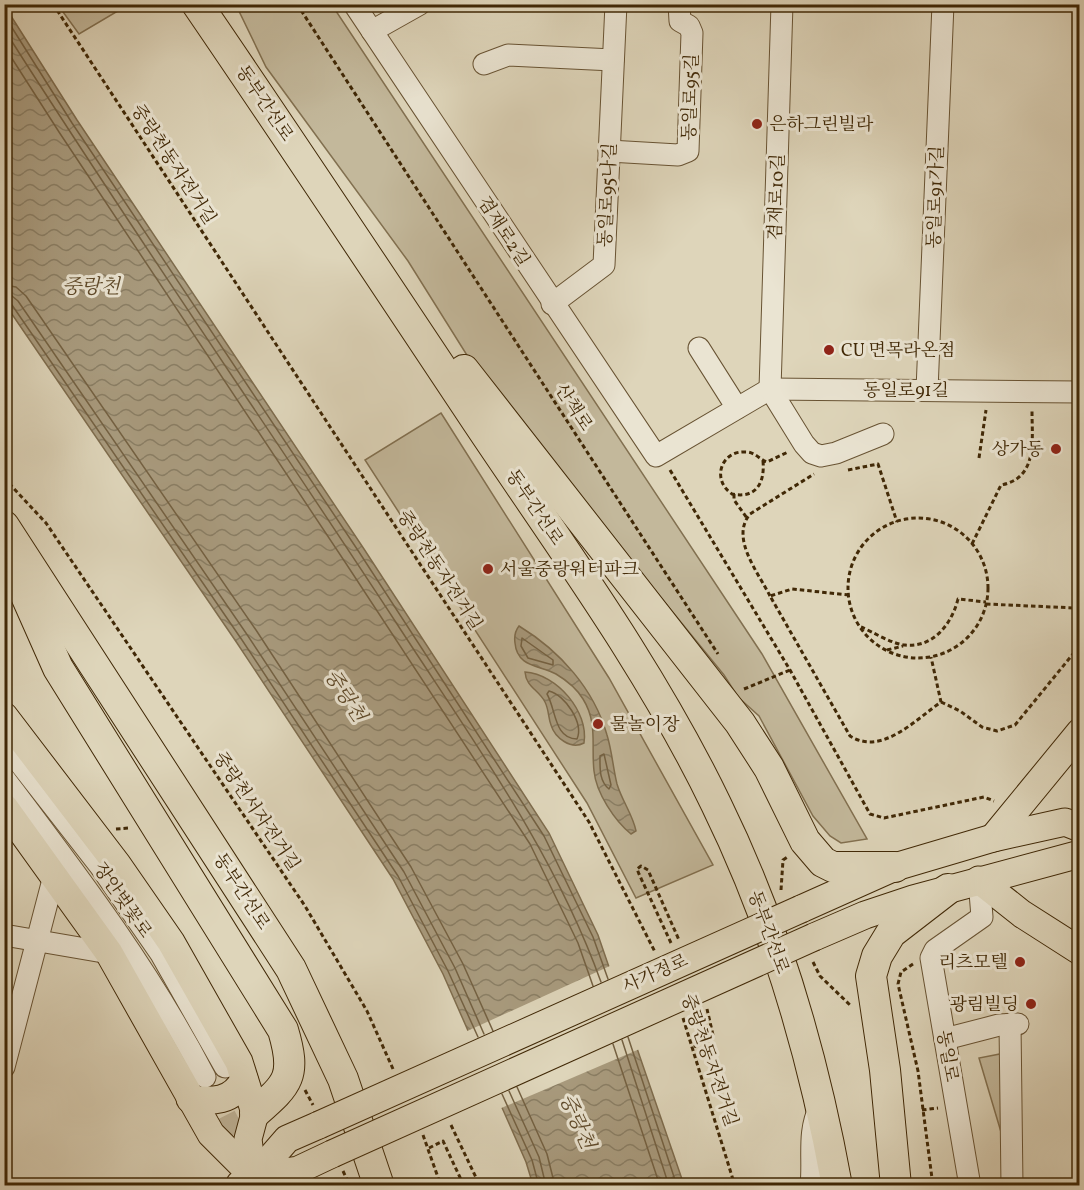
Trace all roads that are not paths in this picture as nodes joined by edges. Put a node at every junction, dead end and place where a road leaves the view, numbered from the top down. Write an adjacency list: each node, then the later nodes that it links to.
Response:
1 (197, 4): 12 (highway, 동부간선로)
2 (354, 4): 8 (street, 겸재로2길)
3 (420, 4): 8 (street)
4 (616, 4): 9 (street, 동일로95나길)
5 (679, 4): 11 (street, 동일로95길)
6 (782, 4): 15 (street, 겸재로10길)
7 (943, 4): 16 (street, 동일로91가길)
8 (372, 31): 13 (street, 겸재로2길)
9 (613, 60): 10 (street); 11 (street, 동일로95나길)
10 (484, 64)
11 (609, 151): 13 (street, 동일로95나길)
12 (381, 276): 30 (highway); 44 (highway, 동부간선로)
13 (552, 304): 18 (street, 겸재로2길)
14 (699, 348): 18 (street)
15 (770, 389): 16 (street, 동일로91길); 18 (street); 19 (street)
16 (927, 390): 17 (street, 동일로91길)
17 (1080, 392)
18 (737, 408)
19 (883, 435)
20 (4, 526): 47 (highway, 동부간선로)
21 (4, 549): 45 (highway)
22 (4, 716): 41 (main road)
23 (1080, 732): 28 (main road)
24 (4, 743): 41 (street, 장안벚꽃로)
25 (4, 778): 42 (street, 장안벚꽃로)
26 (4, 807): 31 (main road)
27 (1080, 828): 28 (main road, 사가정로)
28 (993, 838): 30 (main road, 사가정로)
29 (1080, 854): 32 (main road)
30 (895, 867): 46 (main road, 사가정로, bridge)
31 (54, 876): 35 (street); 37 (main road)
32 (980, 880): 33 (main road); 36 (main road); 39 (street, 동일로)
33 (948, 889): 46 (main road, bridge); 50 (highway)
34 (4, 934): 35 (street)
35 (37, 941): 37 (street); 38 (street)
36 (1080, 951)
37 (109, 953): 43 (main road)
38 (11, 1009): 40 (street)
39 (945, 1039): 51 (street, 동일로); 52 (street)
40 (4, 1067)
41 (234, 1073): 43 (main road); 45 (main road)
42 (206, 1077)
43 (190, 1099): 46 (main road)
44 (821, 1104): 48 (street); 49 (highway, 동부간선로)
45 (255, 1113): 46 (main road)
46 (254, 1184)
47 (380, 1185)
48 (811, 1185)
49 (837, 1185)
50 (896, 1185)
51 (970, 1185)
52 (1012, 1185)

